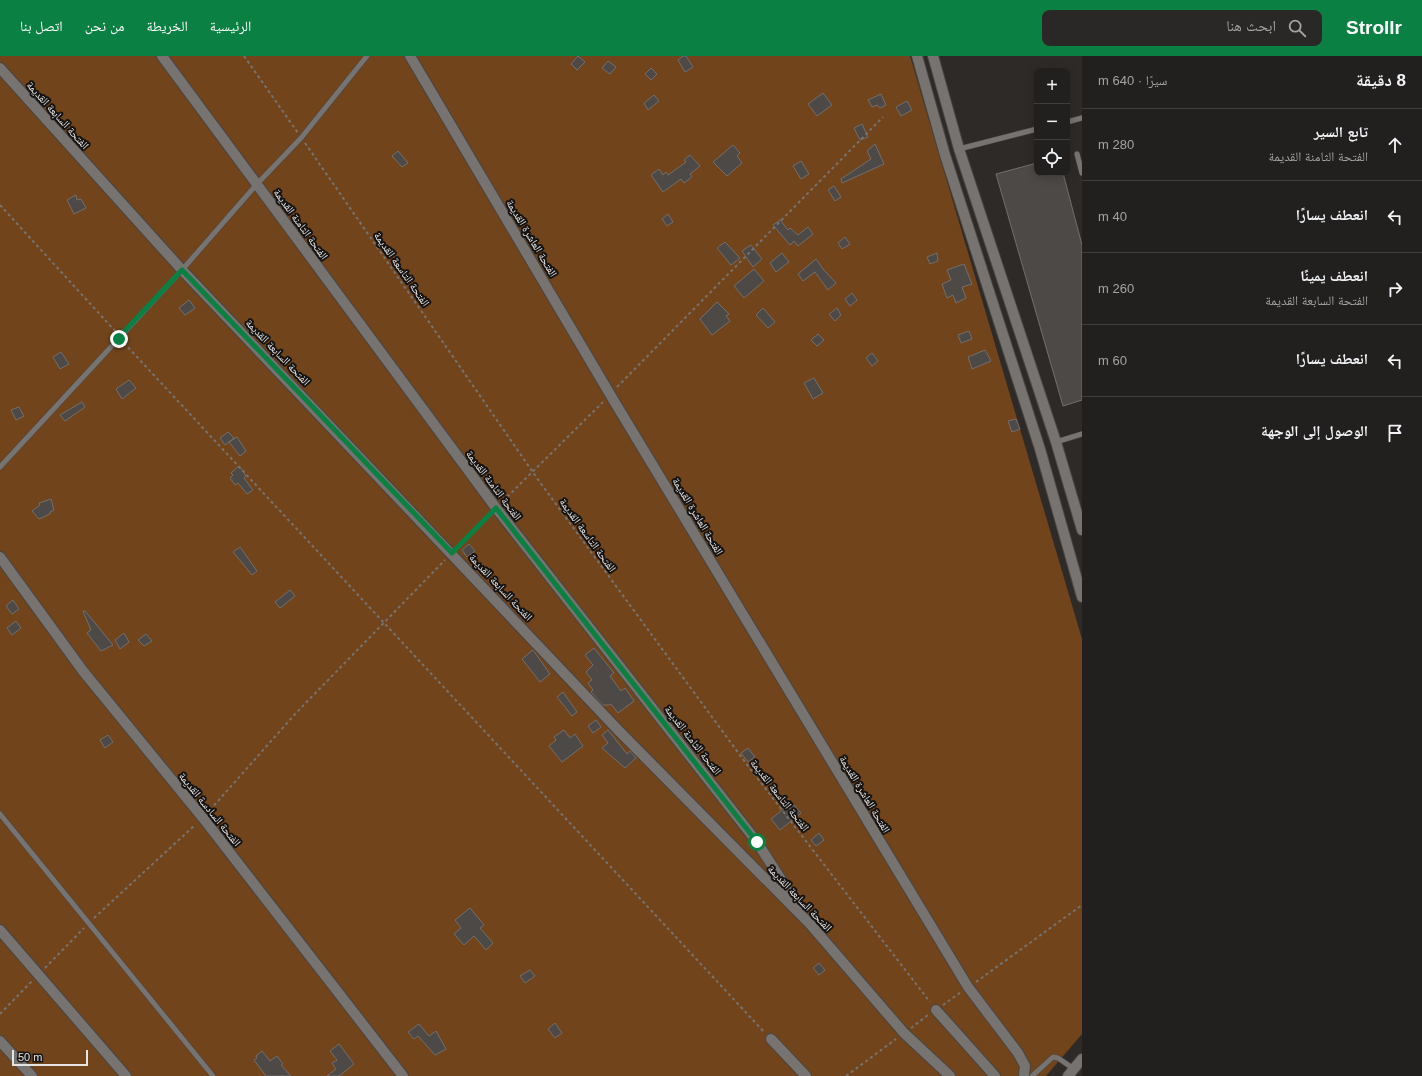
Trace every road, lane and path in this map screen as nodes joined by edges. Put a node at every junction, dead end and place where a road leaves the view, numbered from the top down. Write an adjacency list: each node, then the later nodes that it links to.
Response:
1 (162, 56): 16 (street, الفتحة الثامنة القديمة)
2 (244, 56): 12 (path, الفتحة التاسعة القديمة)
3 (367, 56): 12 (lane)
4 (410, 56): 20 (street, الفتحة العاشرة القديمة)
5 (917, 56): 29 (street)
6 (933, 56): 13 (street)
7 (0, 68): 18 (street, الفتحة السابعة القديمة)
8 (883, 117): 20 (path)
9 (1082, 118): 10 (lane)
10 (1070, 121)
11 (1034, 131): 13 (lane)
12 (301, 138): 16 (lane); 24 (path, الفتحة التاسعة القديمة)
13 (959, 149): 22 (street)
14 (1077, 154): 15 (lane)
15 (1082, 173)
16 (257, 184): 18 (lane); 25 (street, الفتحة الثامنة القديمة)
17 (0, 205): 19 (path)
18 (182, 270): 19 (lane); 27 (street, الفتحة السابعة القديمة)
19 (120, 336): 23 (lane); 30 (path)
20 (610, 394): 24 (path); 43 (street, الفتحة العاشرة القديمة)
21 (1082, 434): 22 (lane)
22 (1056, 442): 26 (street)
23 (0, 467)
24 (533, 473): 25 (path); 37 (path, الفتحة التاسعة القديمة)
25 (496, 508): 27 (path); 34 (street, الفتحة الثامنة القديمة)
26 (1081, 523)
27 (452, 553): 30 (path); 34 (street, الفتحة السابعة القديمة)
28 (0, 557): 32 (street, الفتحة السادسة القديمة)
29 (1082, 597)
30 (384, 623): 32 (path); 39 (path)
31 (0, 814): 33 (lane)
32 (202, 818): 33 (path); 47 (street, الفتحة السادسة القديمة)
33 (89, 924): 36 (path); 46 (lane)
34 (810, 924): 49 (street, الفتحة السابعة القديمة)
35 (0, 930): 36 (street)
36 (38, 975): 38 (path); 45 (street)
37 (936, 1010): 50 (street)
38 (0, 1014)
39 (771, 1039): 48 (street)
40 (0, 1041): 44 (street)
41 (1082, 1059): 42 (street)
42 (1071, 1072): 43 (lane)
43 (1026, 1075)
44 (32, 1076)
45 (126, 1076)
46 (213, 1076)
47 (403, 1076)
48 (806, 1076)
49 (950, 1076)
50 (995, 1076)

